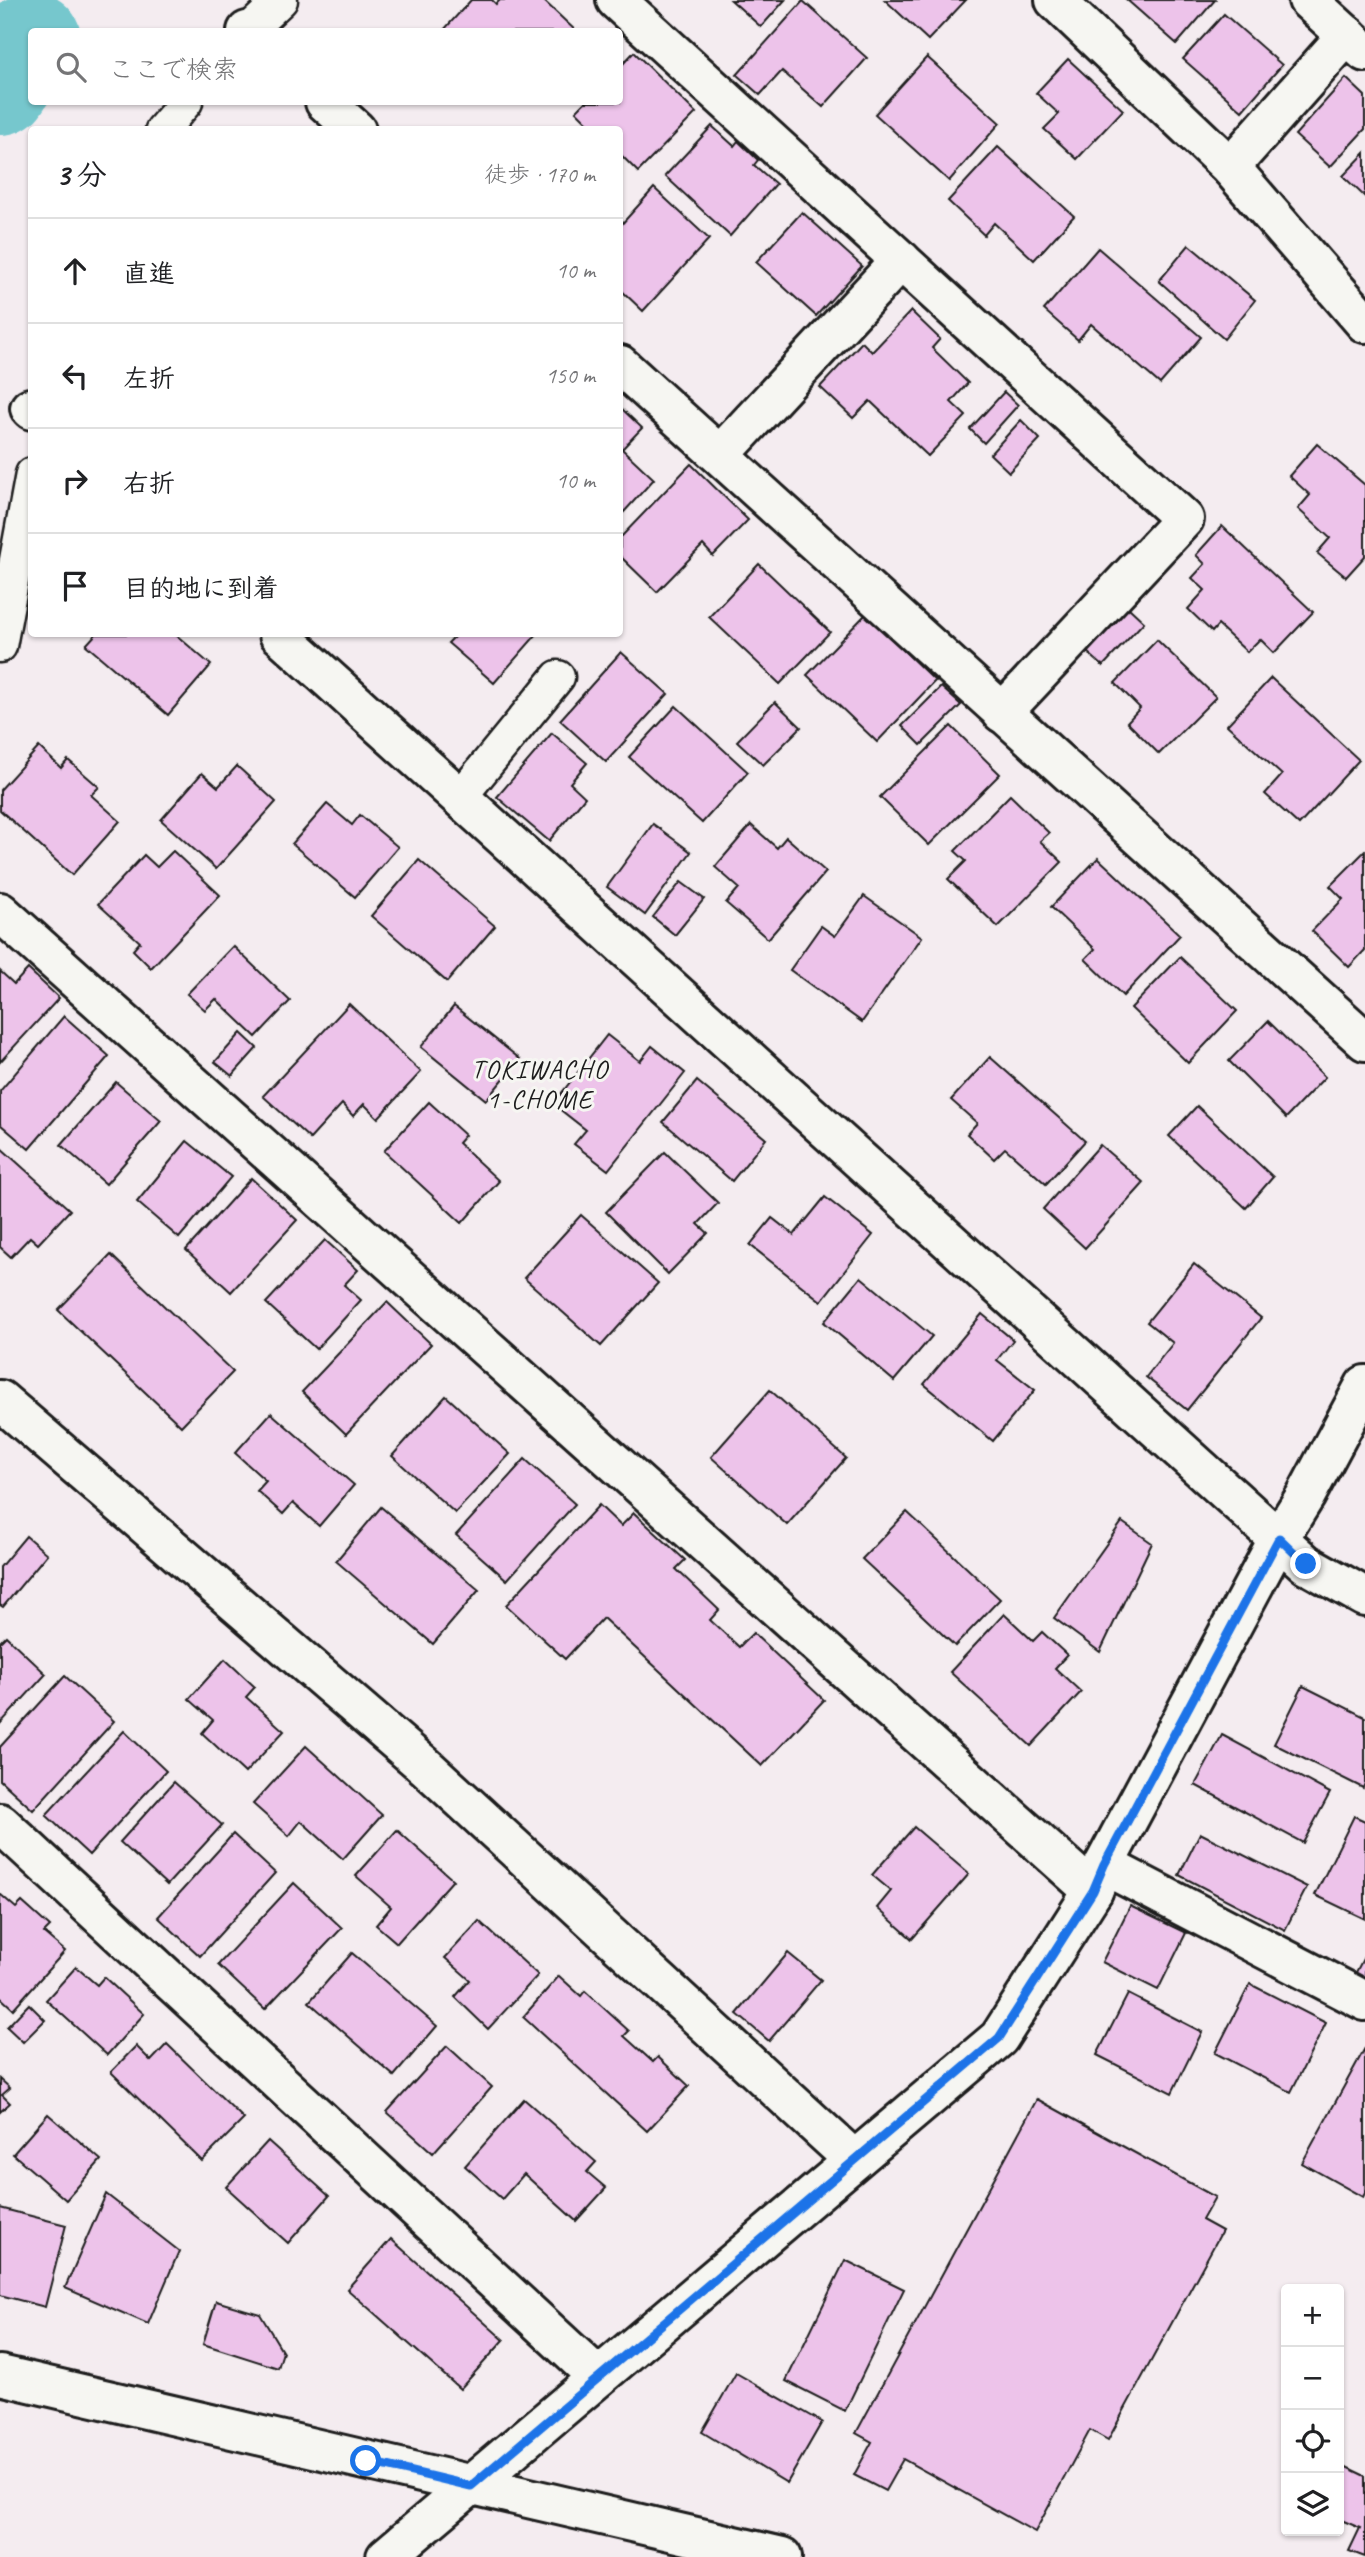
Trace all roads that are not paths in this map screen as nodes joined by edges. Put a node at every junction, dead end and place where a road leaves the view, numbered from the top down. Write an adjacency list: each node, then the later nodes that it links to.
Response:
1 (281, 0): 5 (lane)
2 (616, 0): 12 (street)
3 (1055, 0): 11 (street)
4 (1308, 0): 6 (street)
5 (251, 28)
6 (1356, 44): 11 (street)
7 (183, 105): 9 (lane)
8 (328, 105): 10 (street)
9 (165, 126)
10 (352, 126)
11 (1230, 167): 13 (street)
12 (901, 260): 15 (street); 20 (street)
13 (1365, 323)
14 (623, 368): 15 (street)
15 (720, 455): 20 (street)
16 (28, 496): 18 (lane)
17 (282, 637): 21 (street)
18 (0, 646)
19 (558, 677): 21 (lane)
20 (1002, 713): 23 (street)
21 (461, 796): 26 (street)
22 (0, 912): 29 (street)
23 (1365, 1041)
24 (1365, 1385): 26 (street)
25 (0, 1400): 31 (street)
26 (1279, 1538): 27 (street); 29 (street)
27 (1365, 1597)
28 (0, 1823): 33 (street)
29 (1098, 1878): 30 (street); 31 (street)
30 (1365, 2001)
31 (853, 2159): 33 (street)
32 (0, 2375): 34 (street)
33 (598, 2377): 34 (street)
34 (471, 2486): 35 (street); 36 (street)
35 (386, 2557)
36 (782, 2557)

